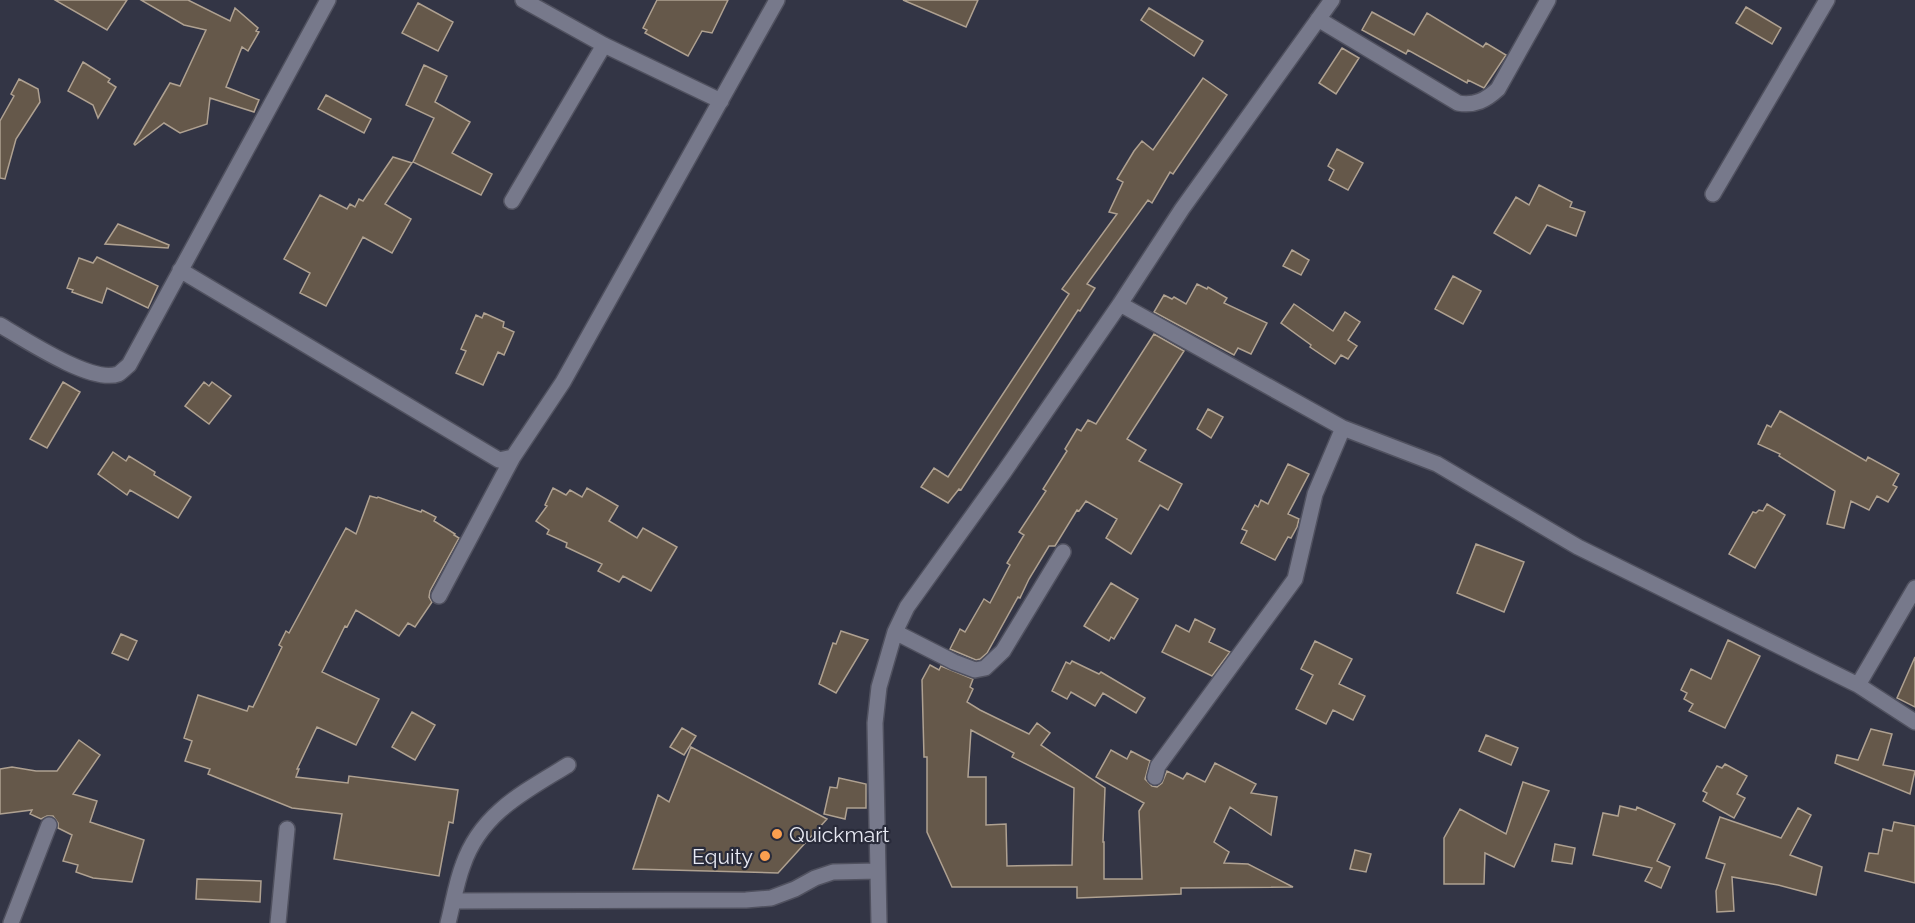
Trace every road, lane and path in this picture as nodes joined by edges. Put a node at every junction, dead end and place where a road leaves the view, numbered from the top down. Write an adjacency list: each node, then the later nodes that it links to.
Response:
1 (328, 0): 12 (street)
2 (523, 0): 8 (street)
3 (777, 0): 9 (street)
4 (1332, 0): 7 (street)
5 (1548, 0): 7 (street)
6 (1827, 0): 10 (street)
7 (1318, 20): 13 (street)
8 (604, 45): 9 (street); 11 (street)
9 (721, 101): 16 (street)
10 (1713, 194)
11 (512, 201)
12 (180, 270): 14 (street); 16 (street)
13 (1120, 304): 15 (street); 20 (street)
14 (0, 325)
15 (1343, 428): 21 (street); 24 (street)
16 (513, 457): 19 (street)
17 (1063, 552): 20 (street)
18 (1915, 588): 21 (street)
19 (439, 596)
20 (894, 632): 27 (street)
21 (1858, 685): 22 (street)
22 (1915, 722)
23 (568, 765): 28 (street)
24 (1155, 777)
25 (49, 825): 29 (street)
26 (287, 829): 30 (street)
27 (879, 871): 28 (street); 32 (street)
28 (453, 901): 31 (street)
29 (11, 923)
30 (278, 923)
31 (448, 923)
32 (879, 923)

